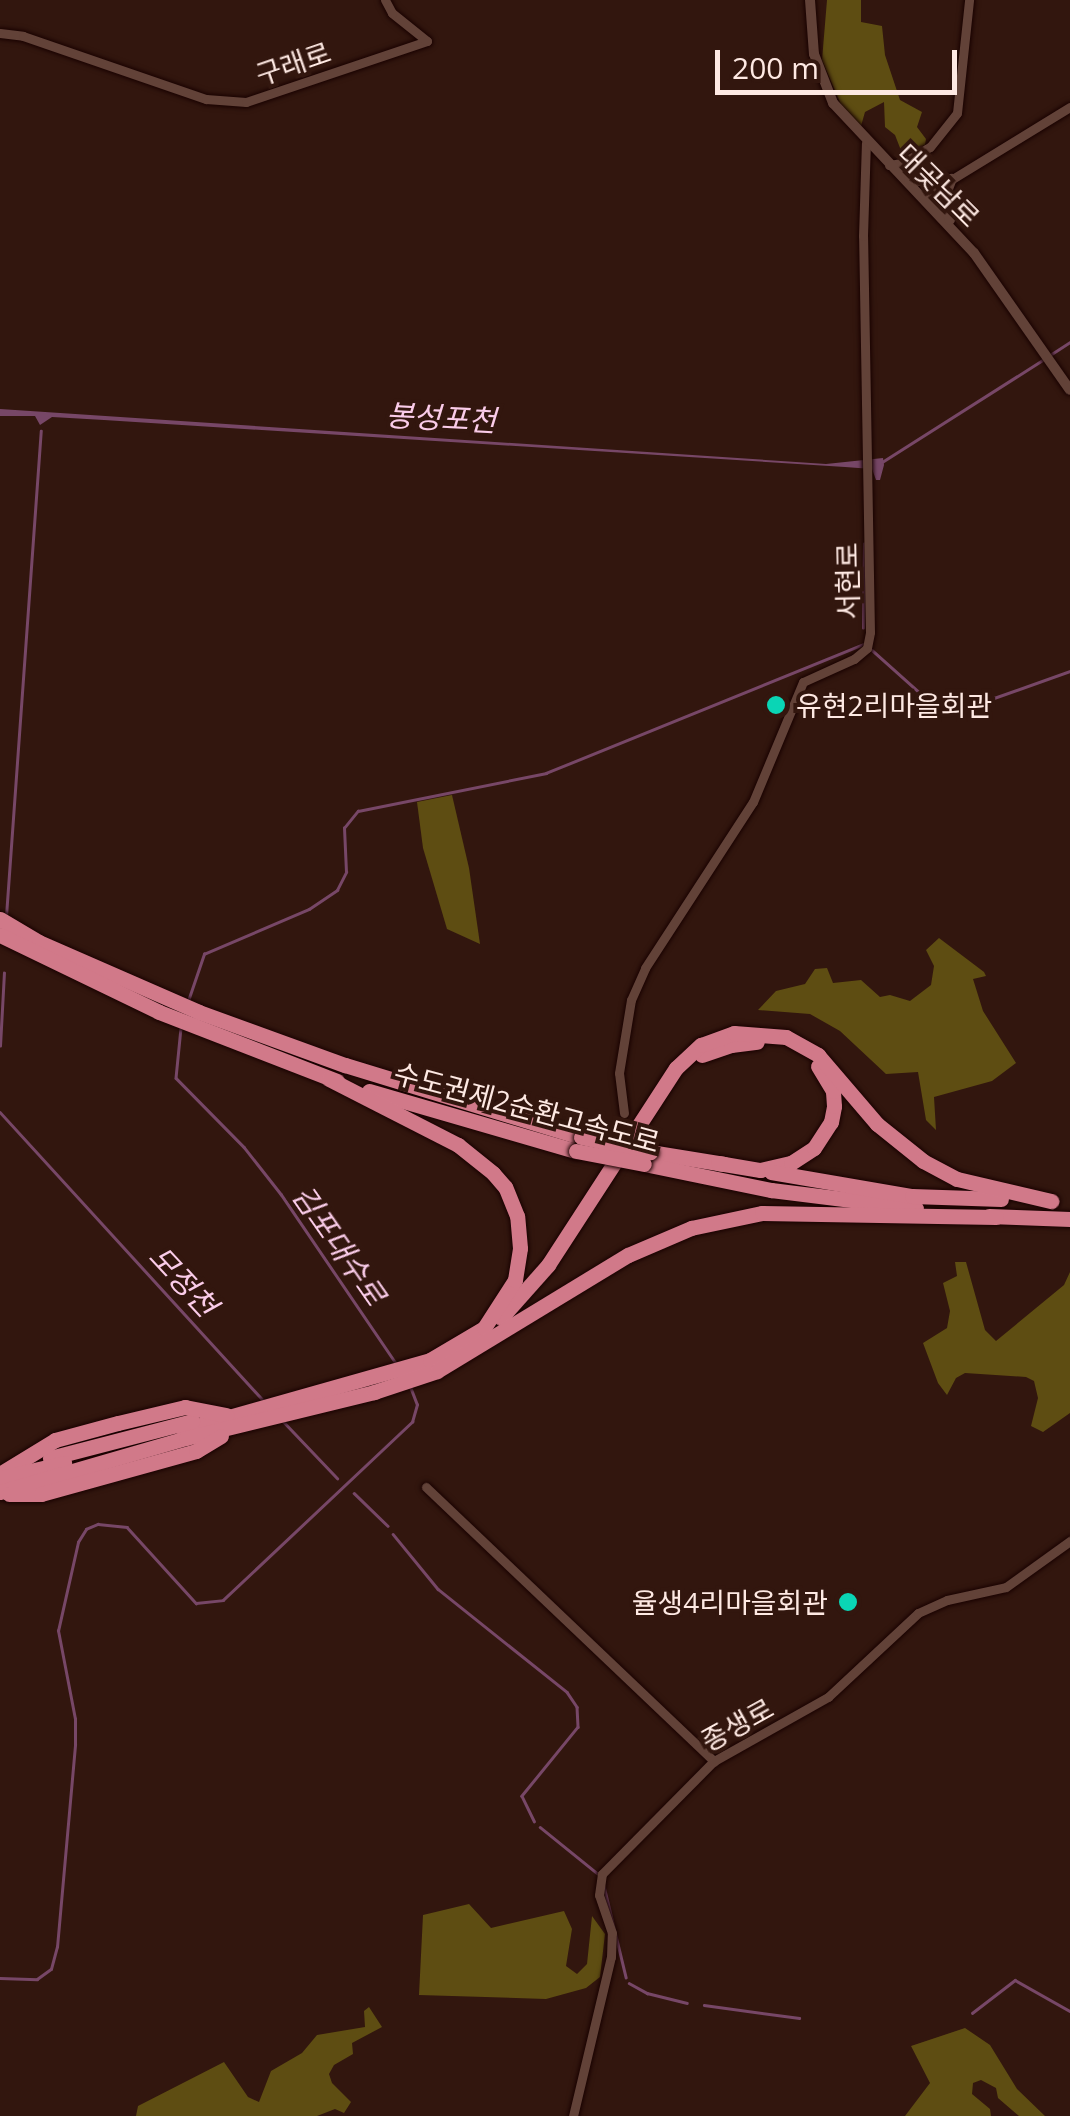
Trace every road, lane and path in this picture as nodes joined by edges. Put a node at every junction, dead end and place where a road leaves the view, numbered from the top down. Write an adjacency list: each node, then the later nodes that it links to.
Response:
1 (384, 0): 4 (street, 구래로)
2 (810, 0): 6 (street, 대곶남로)
3 (969, 0): 7 (street)
4 (0, 33)
5 (1070, 106): 9 (street)
6 (866, 143): 7 (street, 대곶남로); 18 (street, 서현로)
7 (890, 165): 8 (street, 대곶남로)
8 (902, 177): 9 (street); 10 (street, 대곶남로)
9 (952, 179): 10 (street); 11 (street)
10 (923, 197): 11 (street, 대곶남로)
11 (956, 231): 12 (street, 대곶남로)
12 (1070, 390)
13 (0, 920): 15 (highway, 수도권제2순환고속도로)
14 (0, 935): 15 (highway, 수도권제2순환고속도로)
15 (26, 942): 16 (highway, 수도권제2순환고속도로)
16 (197, 1019): 17 (highway, 수도권제2순환고속도로); 19 (highway, 수도권제2순환고속도로)
17 (329, 1079): 19 (highway, 수도권제2순환고속도로); 26 (highway)
18 (624, 1113)
19 (579, 1144): 20 (highway, 수도권제2순환고속도로, bridge)
20 (647, 1158): 21 (highway, 수도권제2순환고속도로); 24 (highway, 수도권제2순환고속도로)
21 (718, 1163): 22 (highway, 수도권제2순환고속도로); 26 (highway)
22 (1052, 1201): 23 (highway, 수도권제2순환고속도로); 26 (highway)
23 (1070, 1202)
24 (996, 1217): 25 (highway, 수도권제2순환고속도로); 26 (highway)
25 (1070, 1219)
26 (484, 1336): 27 (highway)
27 (291, 1408): 28 (highway); 28 (highway)
28 (233, 1419): 29 (highway); 29 (highway); 31 (highway)
29 (0, 1476)
30 (426, 1487): 33 (street)
31 (0, 1493)
32 (1070, 1541): 33 (street, 종생로)
33 (714, 1760): 34 (street, 종생로)
34 (573, 2116)

